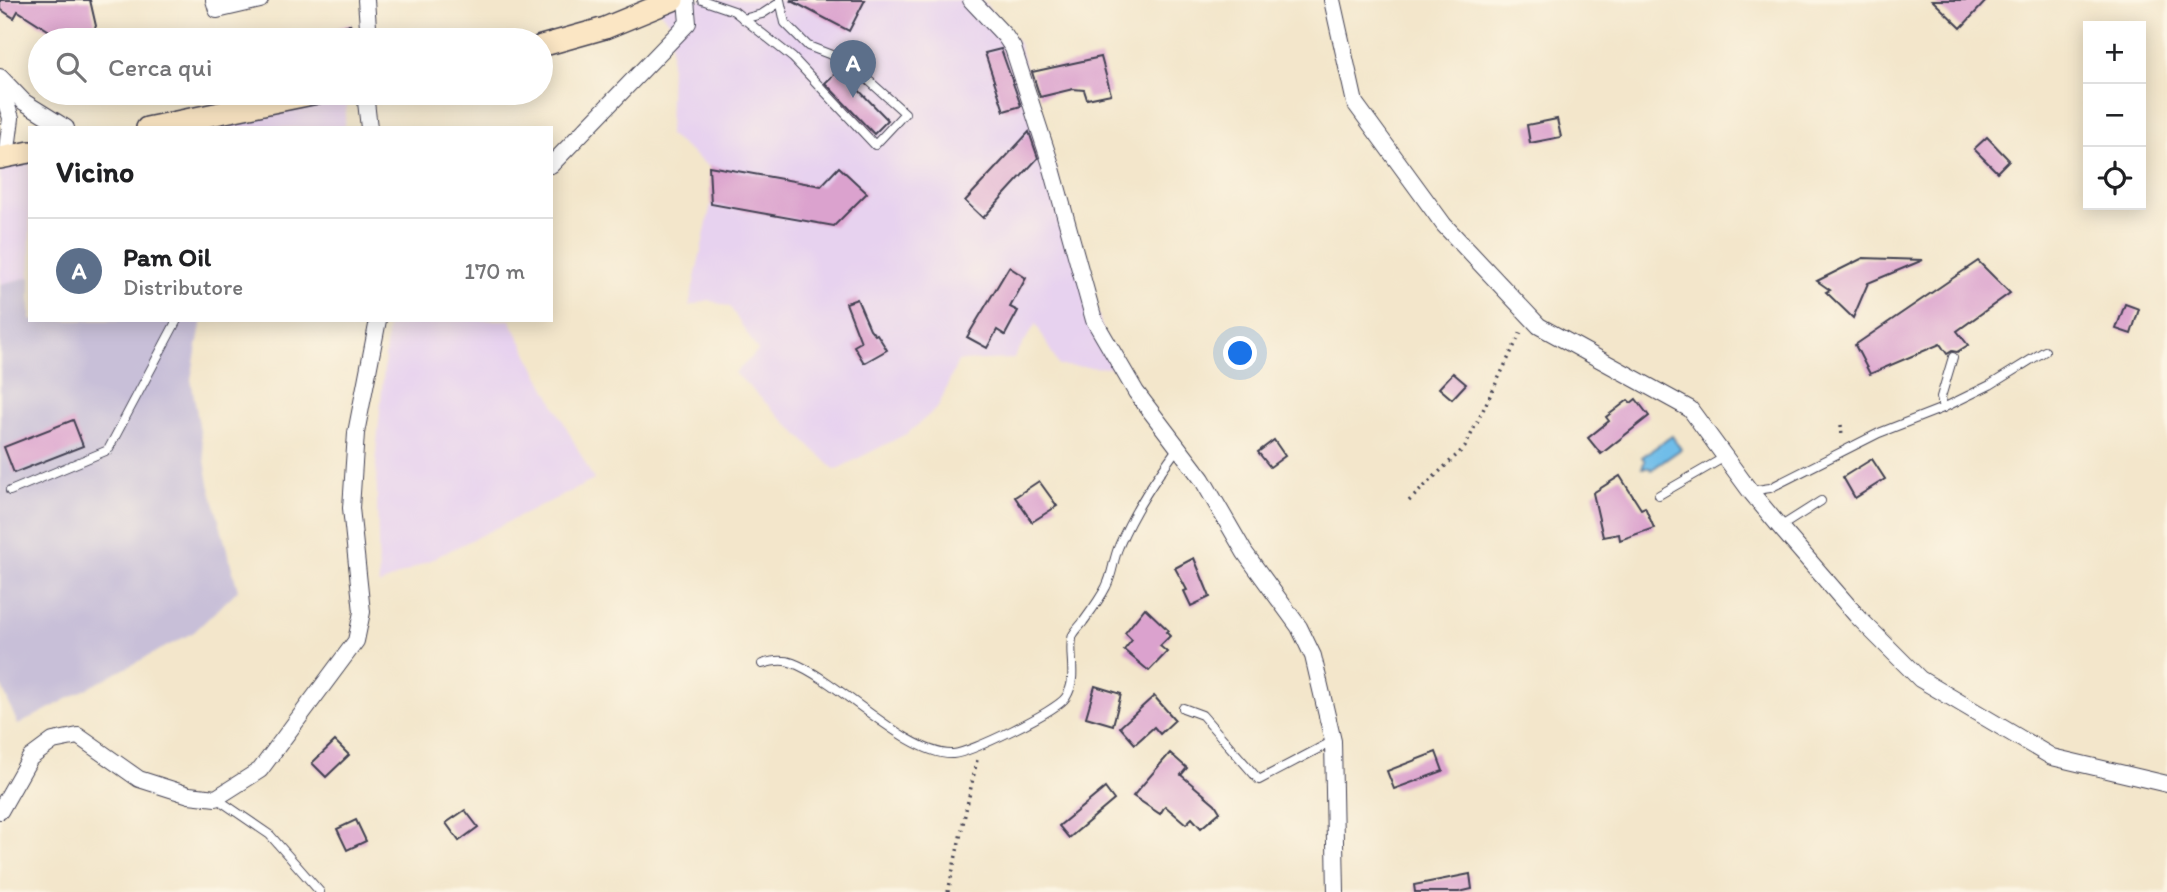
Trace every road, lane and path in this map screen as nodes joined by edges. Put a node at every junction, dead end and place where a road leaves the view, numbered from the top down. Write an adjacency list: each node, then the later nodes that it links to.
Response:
1 (214, 0): 2 (street)
2 (260, 0)
3 (366, 0): 11 (street)
4 (673, 0): 12 (main road)
5 (686, 0): 24 (street)
6 (702, 0): 10 (lane)
7 (971, 0): 31 (street)
8 (1332, 0): 25 (street)
9 (780, 2): 10 (lane); 10 (lane)
10 (743, 19)
11 (368, 28)
12 (553, 43)
13 (0, 77): 15 (street)
14 (0, 86): 22 (street)
15 (28, 105)
16 (29, 105): 20 (street)
17 (264, 105): 19 (main road)
18 (366, 105): 21 (street)
19 (176, 125)
20 (62, 126)
21 (369, 126)
22 (2, 152): 23 (main road)
23 (28, 152)
24 (553, 163)
25 (1529, 316): 32 (street); 36 (path)
26 (176, 322): 33 (lane)
27 (378, 322): 44 (street)
28 (2045, 351): 30 (lane)
29 (1953, 357): 30 (lane)
30 (1943, 408): 34 (lane)
31 (1179, 446): 41 (street); 42 (lane)
32 (1726, 457): 34 (street); 35 (lane)
33 (10, 491)
34 (1750, 491): 38 (street)
35 (1659, 495)
36 (1409, 501)
37 (1821, 501): 38 (lane)
38 (1780, 527): 43 (street)
39 (762, 664): 42 (lane)
40 (1183, 708): 41 (lane)
41 (1333, 740): 48 (street)
42 (982, 745): 47 (path)
43 (2167, 783)
44 (216, 798): 45 (street); 46 (lane)
45 (0, 811)
46 (320, 892)
47 (948, 892)
48 (1336, 892)

